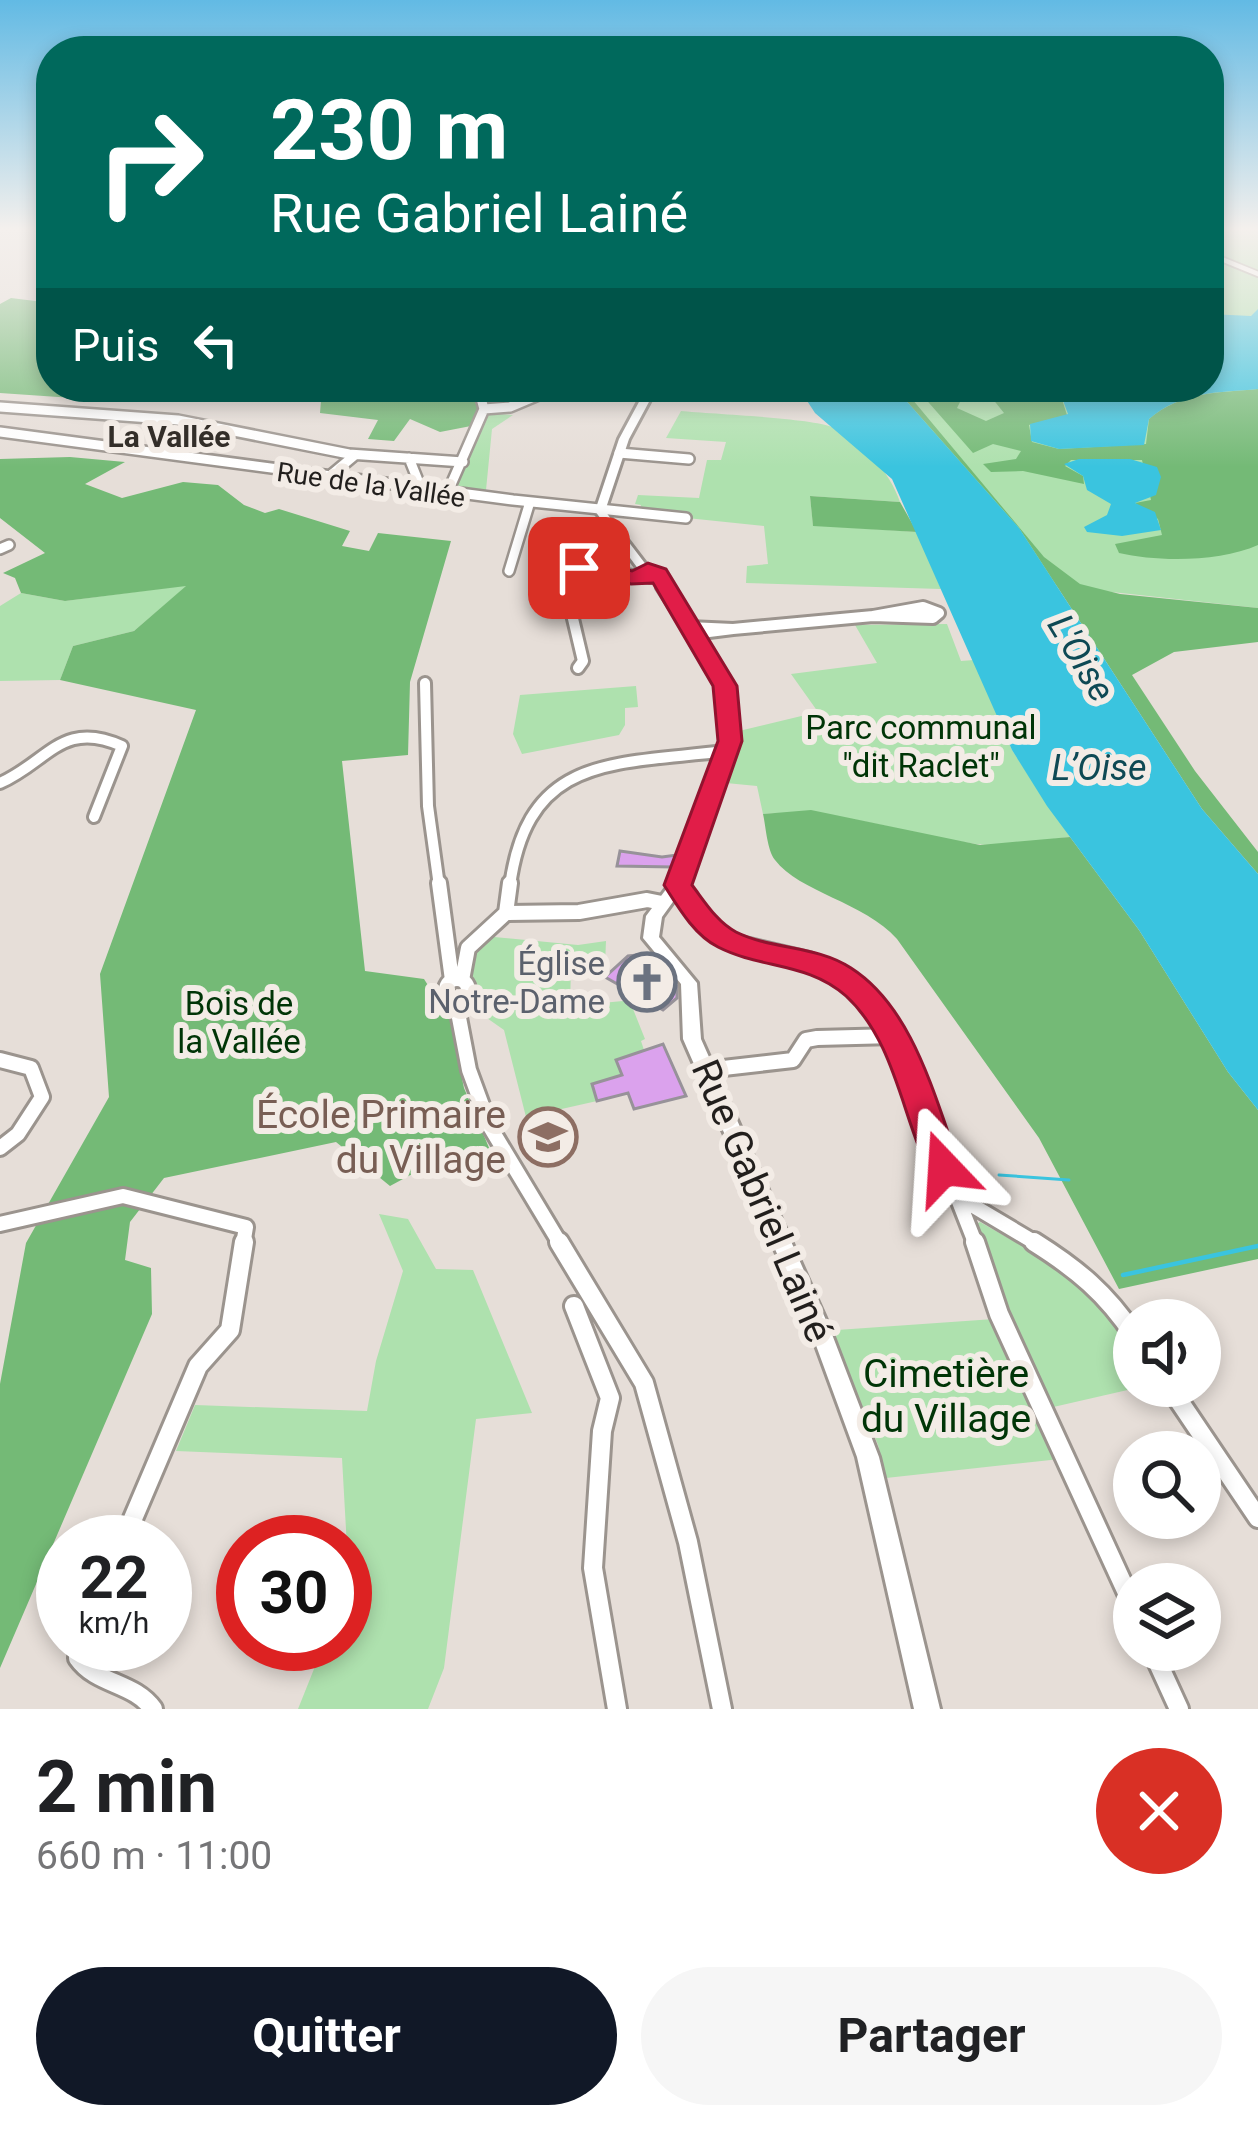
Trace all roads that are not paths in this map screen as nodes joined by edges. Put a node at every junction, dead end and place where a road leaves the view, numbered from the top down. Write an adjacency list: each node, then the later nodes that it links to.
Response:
1 (482, 402): 5 (street)
2 (518, 402): 5 (street)
3 (644, 402): 7 (street)
4 (0, 407): 8 (street)
5 (484, 409): 11 (street)
6 (0, 432): 12 (street, Rue de la Vallée)
7 (619, 453): 10 (street); 16 (street)
8 (355, 455): 9 (street); 12 (street)
9 (409, 458): 11 (street); 13 (street)
10 (689, 459)
11 (463, 462): 14 (street)
12 (325, 480): 13 (street, Rue de la Vallée)
13 (423, 493): 14 (street, Rue de la Vallée)
14 (446, 496): 15 (street, Rue de la Vallée)
15 (529, 505): 16 (street, Rue de la Vallée); 18 (street)
16 (600, 512): 17 (street, Rue de la Vallée); 19 (street)
17 (686, 518)
18 (509, 571)
19 (649, 573): 21 (street); 22 (street)
20 (873, 616): 20 (street); 21 (street)
21 (691, 630): 24 (street)
22 (578, 668)
23 (425, 683): 30 (street)
24 (724, 752): 27 (street); 29 (street)
25 (0, 783): 26 (street)
26 (94, 817)
27 (678, 885): 28 (street); 31 (street)
28 (662, 903): 29 (street); 33 (street, Rue Gabriel Lainé)
29 (506, 913): 30 (street)
30 (457, 980): 47 (street)
31 (894, 1036): 33 (street); 35 (street)
32 (0, 1060): 34 (street)
33 (706, 1070): 48 (street, Rue Gabriel Lainé)
34 (0, 1148)
35 (960, 1198): 37 (street); 42 (street)
36 (0, 1224): 40 (street)
37 (1113, 1303)
38 (574, 1306): 46 (street)
39 (1183, 1407): 41 (street)
40 (135, 1515)
41 (1258, 1518)
42 (1113, 1563)
43 (87, 1671): 45 (street)
44 (1162, 1671): 49 (street)
45 (154, 1709)
46 (616, 1709)
47 (722, 1709)
48 (927, 1709)
49 (1179, 1709)

